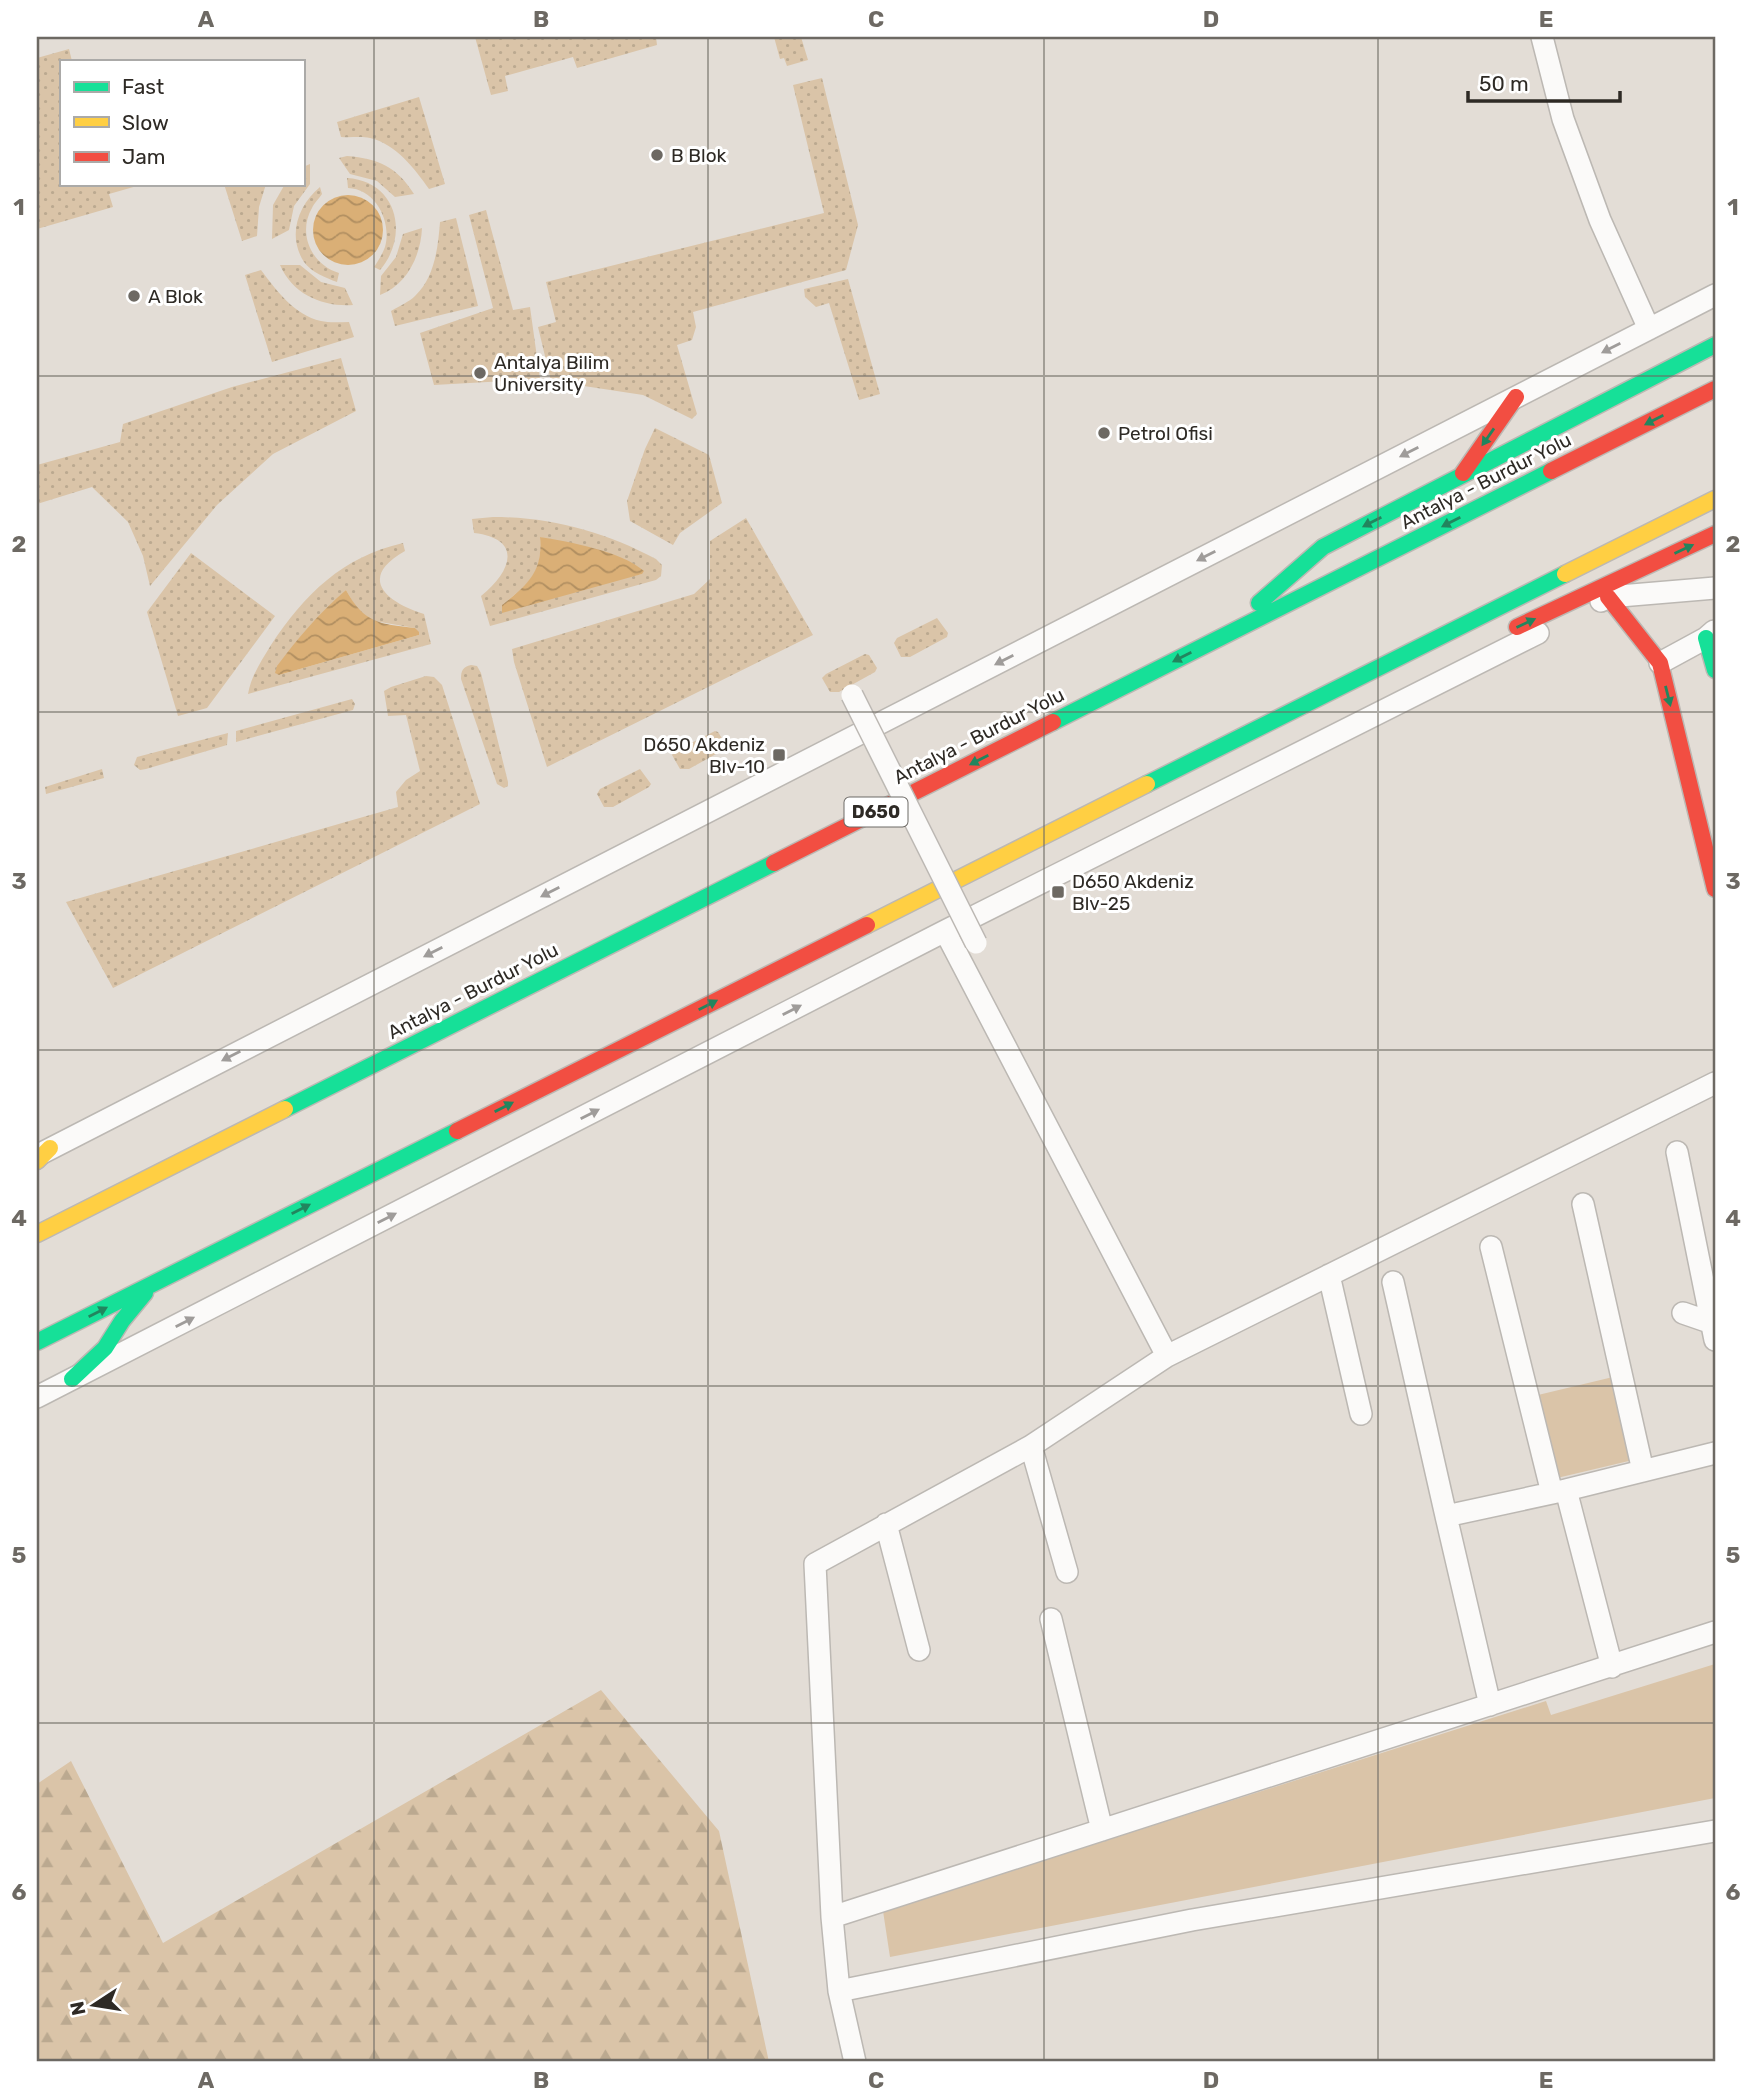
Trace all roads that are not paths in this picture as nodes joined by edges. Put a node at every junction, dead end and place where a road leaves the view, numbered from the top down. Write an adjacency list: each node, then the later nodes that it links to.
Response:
1 (1542, 37): 3 (street)
2 (1715, 295): 3 (street)
3 (1649, 329): 6 (street, one-way to 6)
4 (1715, 345): 7 (main road)
5 (1715, 389): 13 (main road, Antalya - Burdur Yolu / D650, one-way to 13)
6 (1516, 397): 7 (main road, one-way to 7); 25 (street, one-way to 25)
7 (1461, 476): 13 (main road, one-way to 13)
8 (1715, 499): 19 (main road)
9 (1715, 534): 14 (main road, one-way to 9)
10 (1715, 588): 11 (street)
11 (1608, 597): 15 (main road); 21 (street)
12 (1711, 634): 15 (street); 16 (main road)
13 (1216, 640): 27 (main road, Antalya - Burdur Yolu / D650, one-way to 27)
14 (1467, 650)
15 (1660, 663): 20 (main road, one-way to 20)
16 (1715, 670)
17 (852, 695): 22 (street, bridge)
18 (1171, 790): 19 (main road)
19 (1017, 850): 32 (main road, one-way to 19)
20 (1715, 889)
21 (945, 931): 36 (street); 37 (street, one-way to 21)
22 (976, 943)
23 (1715, 1083): 29 (street)
24 (1677, 1153): 30 (street)
25 (41, 1155)
26 (1583, 1204): 42 (street)
27 (37, 1234)
28 (1491, 1247): 43 (street)
29 (1329, 1275): 36 (street); 39 (street)
30 (1709, 1279): 34 (street)
31 (1393, 1282): 44 (street)
32 (153, 1284): 35 (main road, one-way to 32); 37 (main road)
33 (1683, 1313): 34 (street)
34 (1714, 1332)
35 (37, 1342)
36 (1167, 1356): 40 (street)
37 (72, 1380): 38 (street)
38 (37, 1397)
39 (1361, 1413)
40 (1031, 1446): 45 (street); 46 (street)
41 (1715, 1453): 42 (street)
42 (1643, 1471): 43 (street)
43 (1559, 1491): 44 (street); 50 (street)
44 (1446, 1516): 51 (street)
45 (886, 1524): 49 (street); 54 (street)
46 (1067, 1572)
47 (1051, 1619): 52 (street)
48 (1715, 1632): 50 (street)
49 (919, 1650)
50 (1612, 1667): 51 (street)
51 (1490, 1705): 52 (street)
52 (1102, 1830): 54 (street)
53 (1715, 1831): 55 (street)
54 (832, 1917): 55 (street)
55 (839, 1991): 56 (street)
56 (855, 2062)

